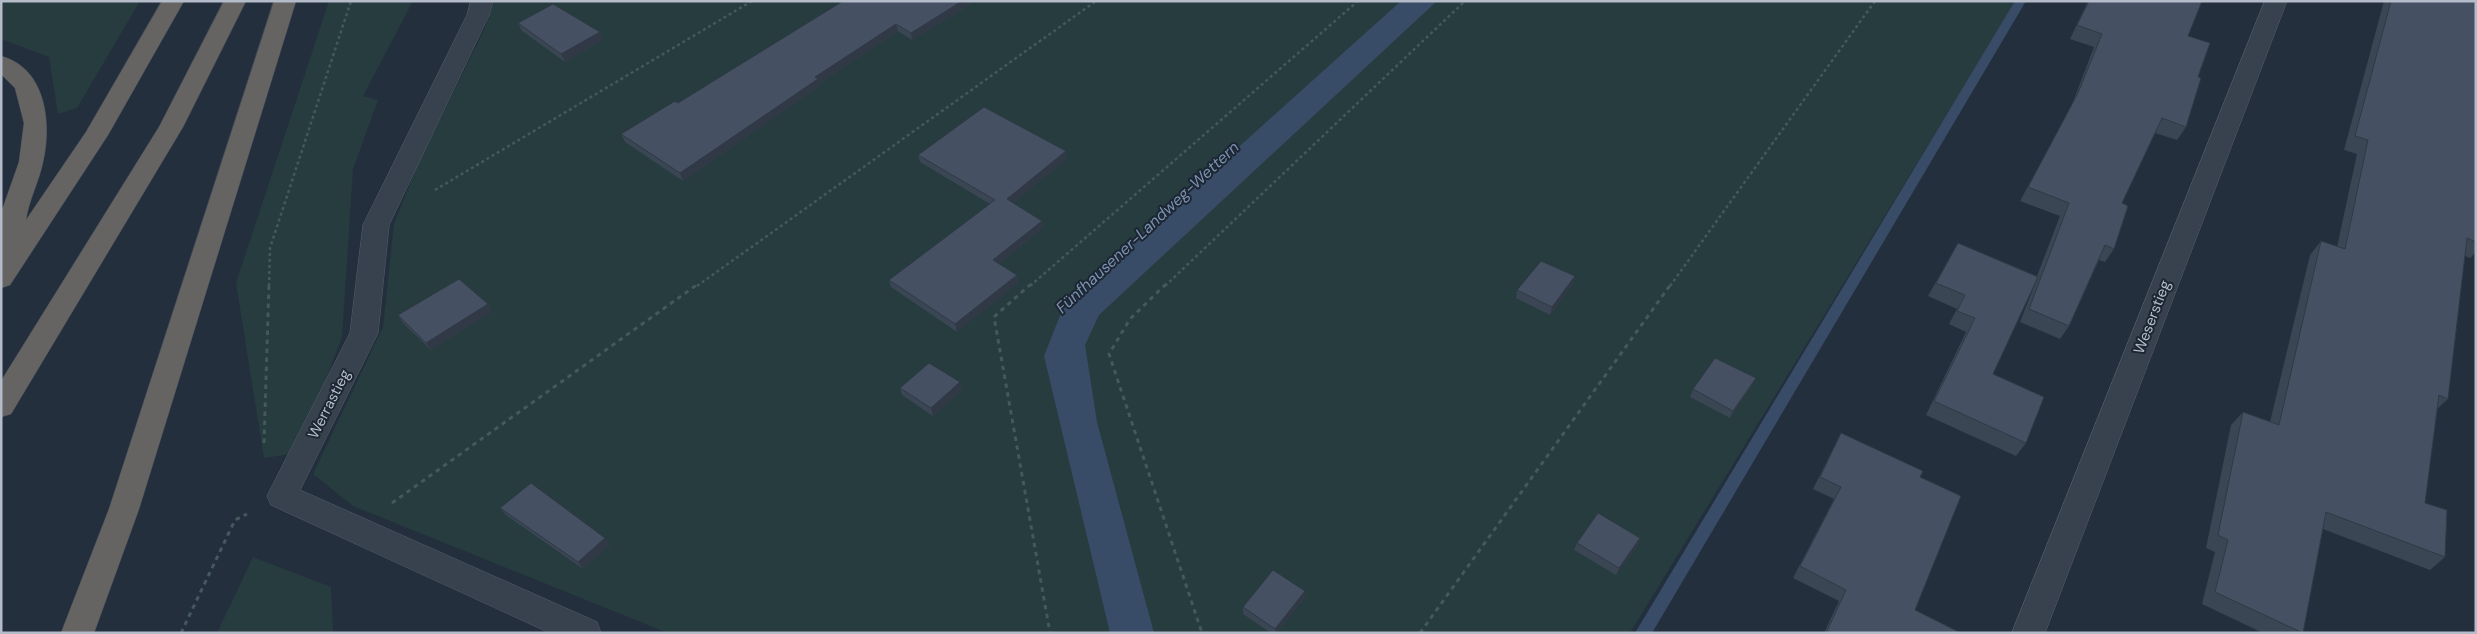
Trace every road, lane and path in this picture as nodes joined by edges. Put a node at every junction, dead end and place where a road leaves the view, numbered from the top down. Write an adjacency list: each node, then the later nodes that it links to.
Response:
1 (173, 1): 14 (highway)
2 (235, 1): 15 (highway)
3 (285, 1): 19 (highway)
4 (351, 1): 16 (path)
5 (482, 1): 13 (street, Werrastieg)
6 (752, 1): 13 (path)
7 (1096, 1): 18 (path)
8 (1358, 1): 22 (path)
9 (1465, 1): 23 (path)
10 (1875, 1): 24 (path)
11 (2276, 1): 25 (street, Weserstieg)
12 (1, 63): 14 (highway)
13 (376, 225): 16 (street, Werrastieg)
14 (3, 274)
15 (1, 406)
16 (282, 496): 18 (street)
17 (236, 520): 20 (path)
18 (356, 528): 21 (street)
19 (77, 633)
20 (181, 633)
21 (584, 633)
22 (1050, 633)
23 (1202, 633)
24 (1420, 633)
25 (2028, 633)

